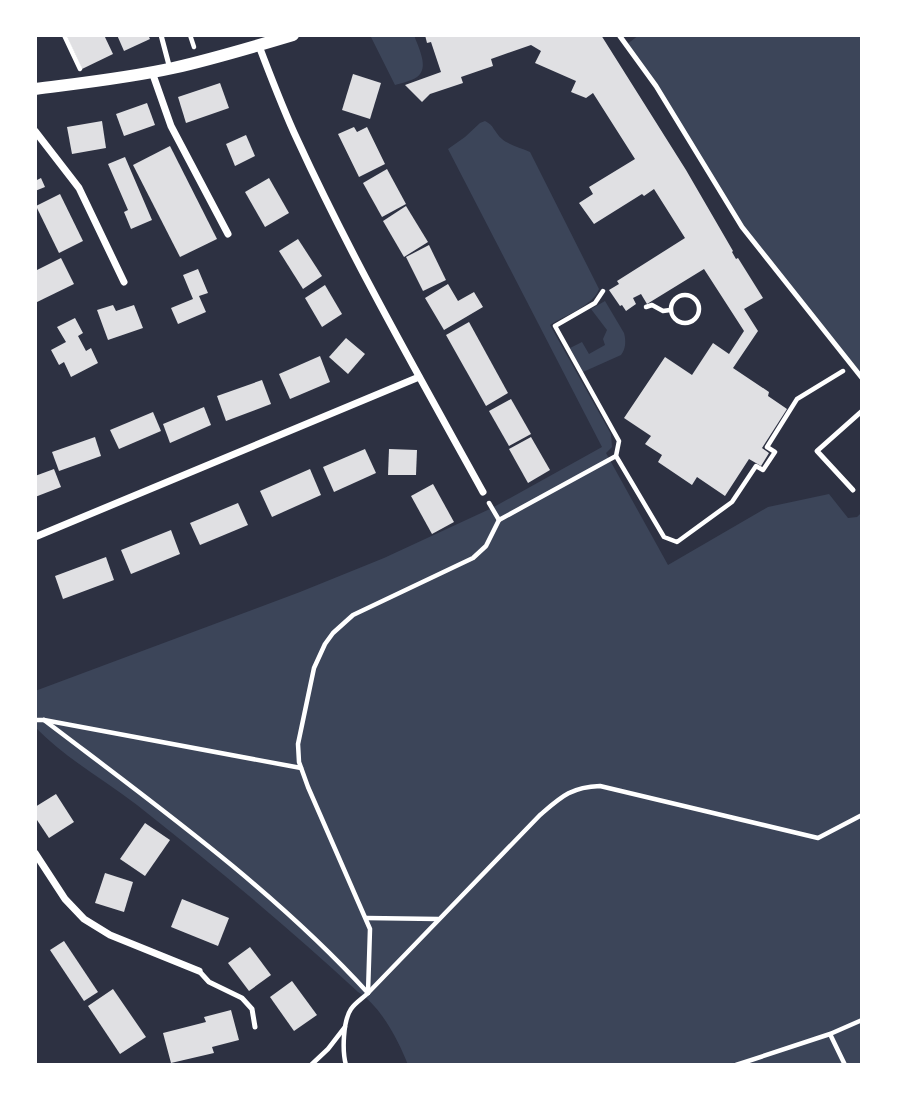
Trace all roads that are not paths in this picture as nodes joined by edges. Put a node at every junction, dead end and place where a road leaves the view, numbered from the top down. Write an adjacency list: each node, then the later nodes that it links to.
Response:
1 (161, 35): 5 (lane)
2 (292, 35): 4 (street)
3 (619, 35): 12 (lane)
4 (258, 46): 5 (street); 11 (street)
5 (170, 69): 6 (street)
6 (152, 72): 7 (street); 9 (street)
7 (35, 89)
8 (35, 131): 10 (street)
9 (228, 233)
10 (124, 282)
11 (419, 376): 15 (street); 16 (street)
12 (862, 378)
13 (862, 411): 14 (lane)
14 (853, 490)
15 (483, 492)
16 (35, 537)
17 (35, 853): 18 (street)
18 (199, 971): 19 (lane)
19 (255, 1027)

